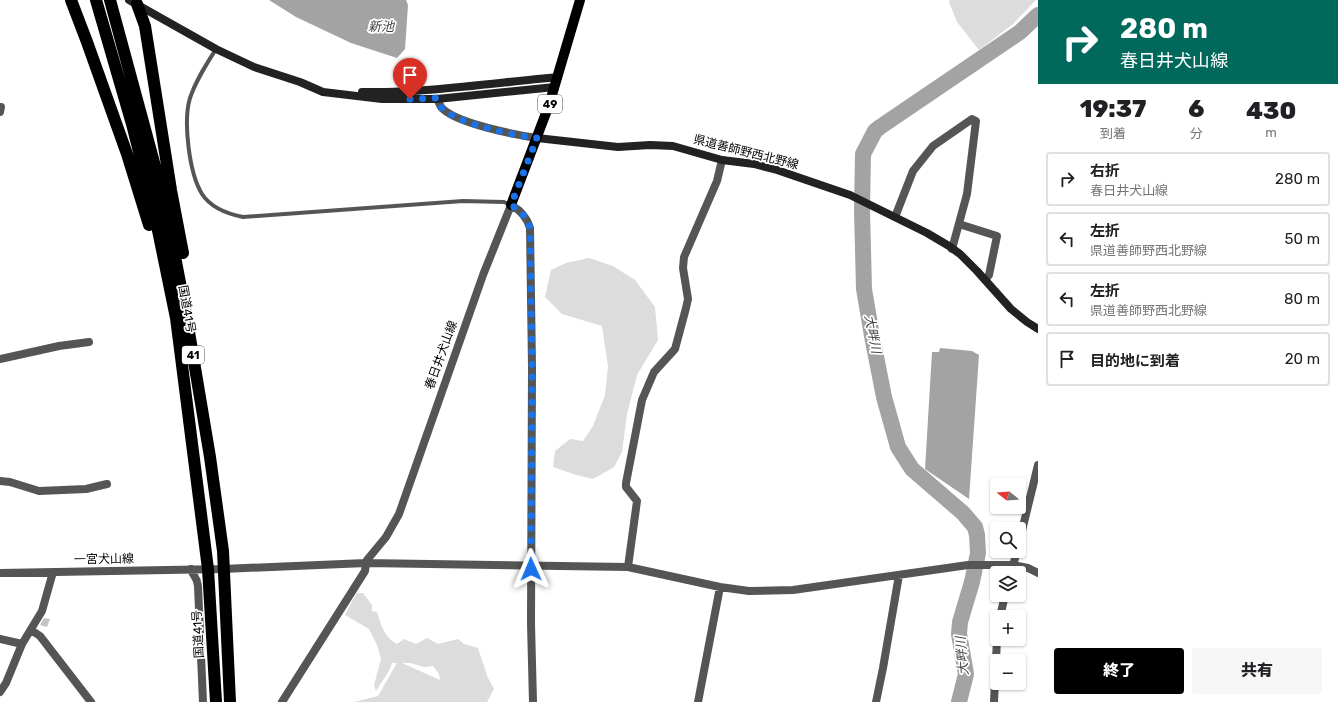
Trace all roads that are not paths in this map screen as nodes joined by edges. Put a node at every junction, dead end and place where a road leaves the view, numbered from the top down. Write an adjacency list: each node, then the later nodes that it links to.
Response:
1 (71, 0): 20 (highway)
2 (96, 0): 20 (highway, 国道41号 / 41)
3 (110, 0): 24 (highway, 国道41号 / 41)
4 (580, 0): 7 (main road, 春日井犬山線 / 49)
5 (133, 2): 6 (main road); 24 (highway)
6 (216, 49): 9 (main road); 15 (lane)
7 (558, 76): 8 (main road, 春日井犬山線 / 49); 9 (main road)
8 (555, 87): 10 (main road); 13 (main road, 春日井犬山線 / 49)
9 (323, 92): 10 (main road)
10 (437, 98): 13 (street, 県道善師野西北野線)
11 (0, 106): 12 (street)
12 (0, 112)
13 (537, 138): 14 (main road, 県道善師野西北野線); 15 (main road, 春日井犬山線 / 49)
14 (722, 160): 16 (main road, 県道善師野西北野線); 32 (street)
15 (511, 205): 29 (street, 春日井犬山線 / 49); 30 (street)
16 (895, 217): 17 (street); 18 (main road, 県道善師野西北野線)
17 (959, 224): 18 (street); 19 (street)
18 (952, 249): 19 (main road, 県道善師野西北野線)
19 (985, 280): 21 (main road, 県道善師野西北野線)
20 (176, 318): 35 (highway, 国道41号 / 41)
21 (1038, 329)
22 (89, 342): 23 (street)
23 (0, 359)
24 (210, 456): 36 (highway, 国道41号 / 41)
25 (1038, 465): 28 (street)
26 (0, 481): 27 (street)
27 (107, 484)
28 (1024, 522)
29 (366, 563): 30 (street); 36 (street); 51 (street, 春日井犬山線)
30 (531, 566): 32 (street); 52 (street)
31 (993, 566): 40 (street)
32 (628, 567): 41 (street)
33 (1026, 568): 39 (street)
34 (191, 569): 35 (street, 一宮犬山線); 37 (street, 一宮犬山線); 48 (street)
35 (208, 569): 36 (street); 49 (highway, 国道41号 / 41)
36 (223, 569): 50 (highway, 国道41号 / 41)
37 (52, 572): 38 (street, 一宮犬山線); 42 (street)
38 (0, 573)
39 (1038, 573)
40 (899, 575): 41 (street); 54 (street)
41 (720, 587): 53 (street)
42 (31, 630): 44 (street); 47 (street)
43 (0, 640): 44 (street)
44 (22, 644): 46 (street)
45 (997, 646): 55 (street)
46 (0, 692)
47 (92, 702)
48 (203, 702)
49 (216, 702)
50 (230, 702)
51 (282, 702)
52 (533, 702)
53 (698, 702)
54 (876, 702)
55 (994, 702)

